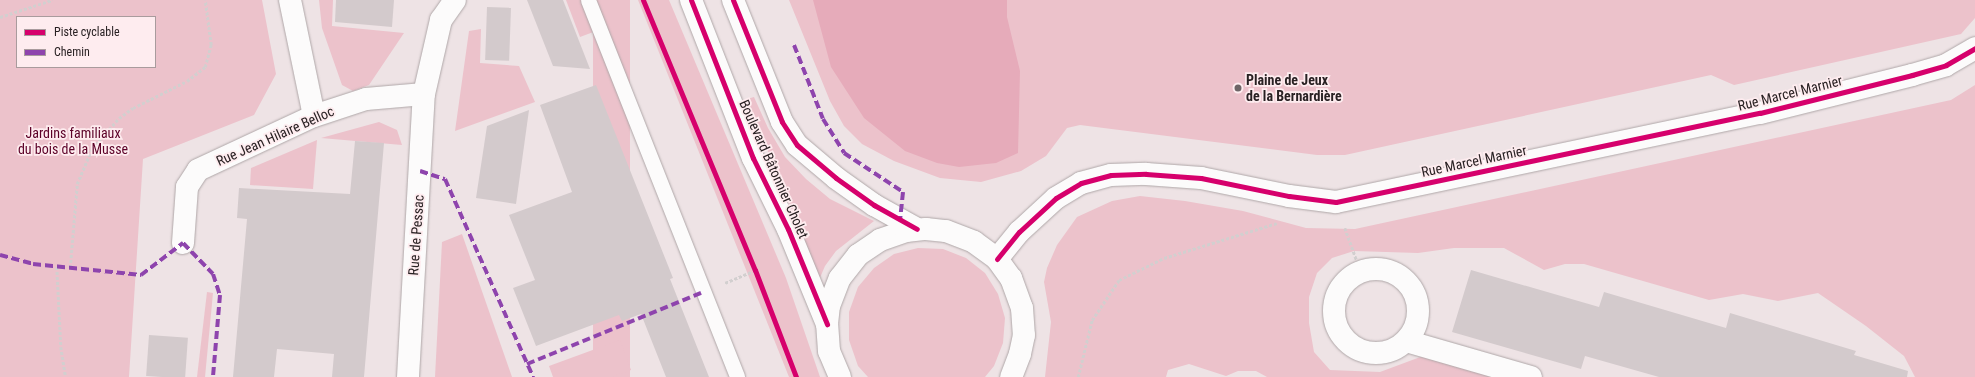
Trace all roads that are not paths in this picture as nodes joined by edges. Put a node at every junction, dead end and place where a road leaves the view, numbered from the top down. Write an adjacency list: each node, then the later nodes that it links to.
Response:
1 (290, 0): 8 (street)
2 (455, 0): 7 (street)
3 (588, 0): 15 (lane)
4 (691, 0): 12 (street, Boulevard Bâtonnier Cholet)
5 (733, 0): 9 (street, Boulevard Bâtonnier Cholet)
6 (1975, 48): 11 (street, Rue Marcel Marnier)
7 (424, 94): 8 (street, Rue Jean Hilaire Belloc); 14 (street, Rue de Pessac)
8 (314, 116): 10 (street, Rue Jean Hilaire Belloc)
9 (918, 229): 11 (street); 12 (street)
10 (183, 243)
11 (997, 259): 17 (street)
12 (827, 324): 16 (street)
13 (1406, 341): 13 (street); 18 (street)
14 (408, 377)
15 (737, 377)
16 (840, 377)
17 (1011, 377)
18 (1531, 377)

